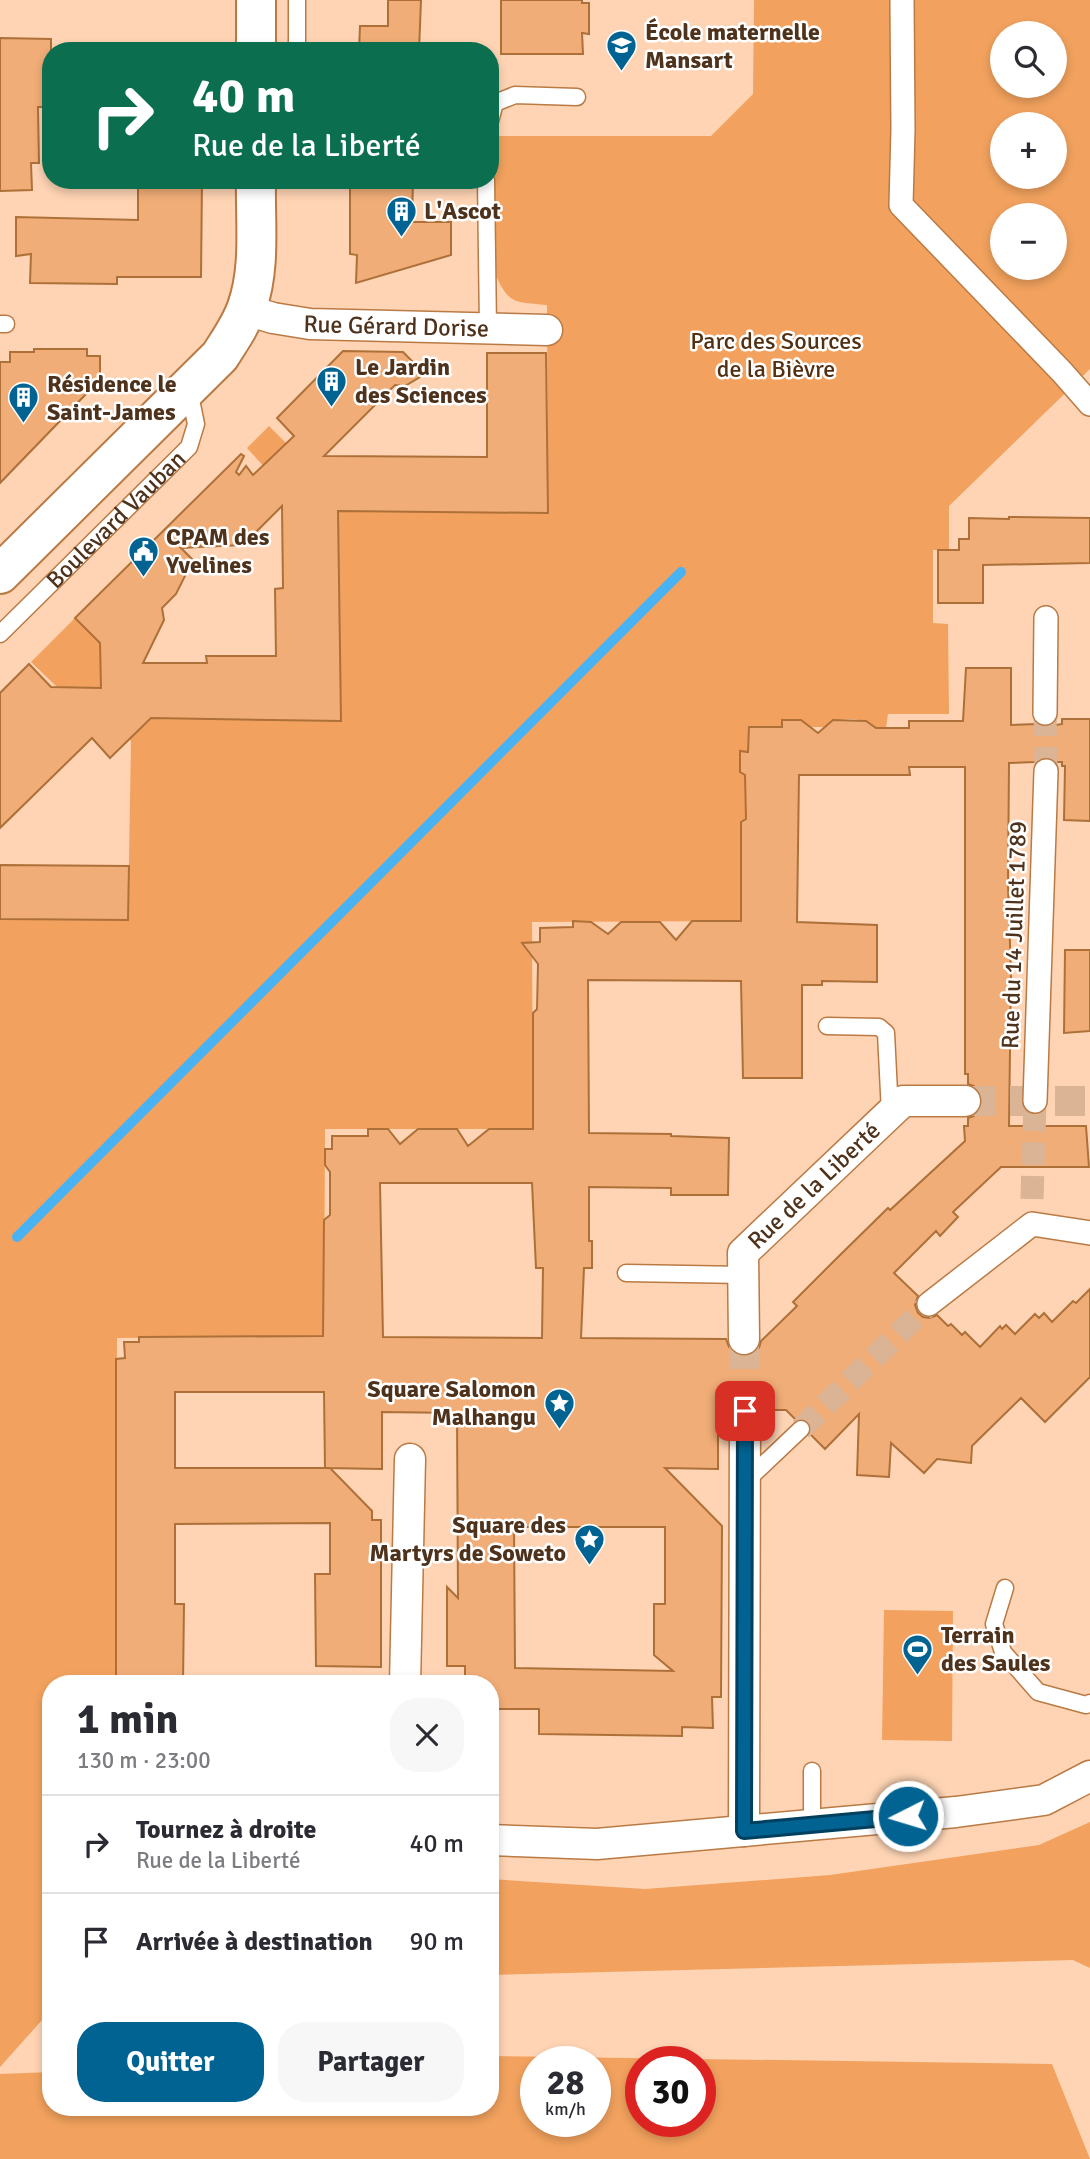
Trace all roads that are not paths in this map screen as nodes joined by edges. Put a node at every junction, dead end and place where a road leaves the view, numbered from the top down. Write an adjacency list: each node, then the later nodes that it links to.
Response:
1 (256, 0): 4 (street)
2 (297, 0): 5 (lane)
3 (902, 0): 14 (street)
4 (256, 42)
5 (297, 42)
6 (577, 97): 7 (lane)
7 (499, 101)
8 (261, 189): 10 (street, Boulevard Vauban)
9 (486, 189): 11 (lane)
10 (246, 310): 11 (street, Rue Gérard Dorise); 13 (street, Boulevard Vauban)
11 (488, 329): 12 (street, Rue Gérard Dorise)
12 (547, 330)
13 (188, 387): 15 (street, Boulevard Vauban); 17 (lane, Boulevard Vauban)
14 (1090, 404)
15 (0, 574)
16 (1046, 618): 18 (street)
17 (0, 634)
18 (1045, 713)
19 (1046, 771): 22 (street, Rue du 14 Juillet 1789)
20 (827, 1026): 23 (lane)
21 (965, 1101): 23 (street, Rue de la Liberté)
22 (1035, 1101)
23 (890, 1113): 26 (street, Rue de la Liberté)
24 (1090, 1233): 27 (street)
25 (626, 1273): 26 (lane)
26 (744, 1275): 28 (street, Rue de la Liberté)
27 (929, 1304)
28 (744, 1339)
29 (745, 1411): 32 (street)
30 (801, 1429): 32 (lane)
31 (410, 1459): 34 (street)
32 (744, 1482): 39 (street)
33 (1004, 1588): 35 (lane)
34 (405, 1675)
35 (1090, 1703)
36 (812, 1771): 38 (lane)
37 (1090, 1776): 38 (street)
38 (812, 1825): 39 (street)
39 (744, 1831): 40 (street)
40 (499, 1840)

